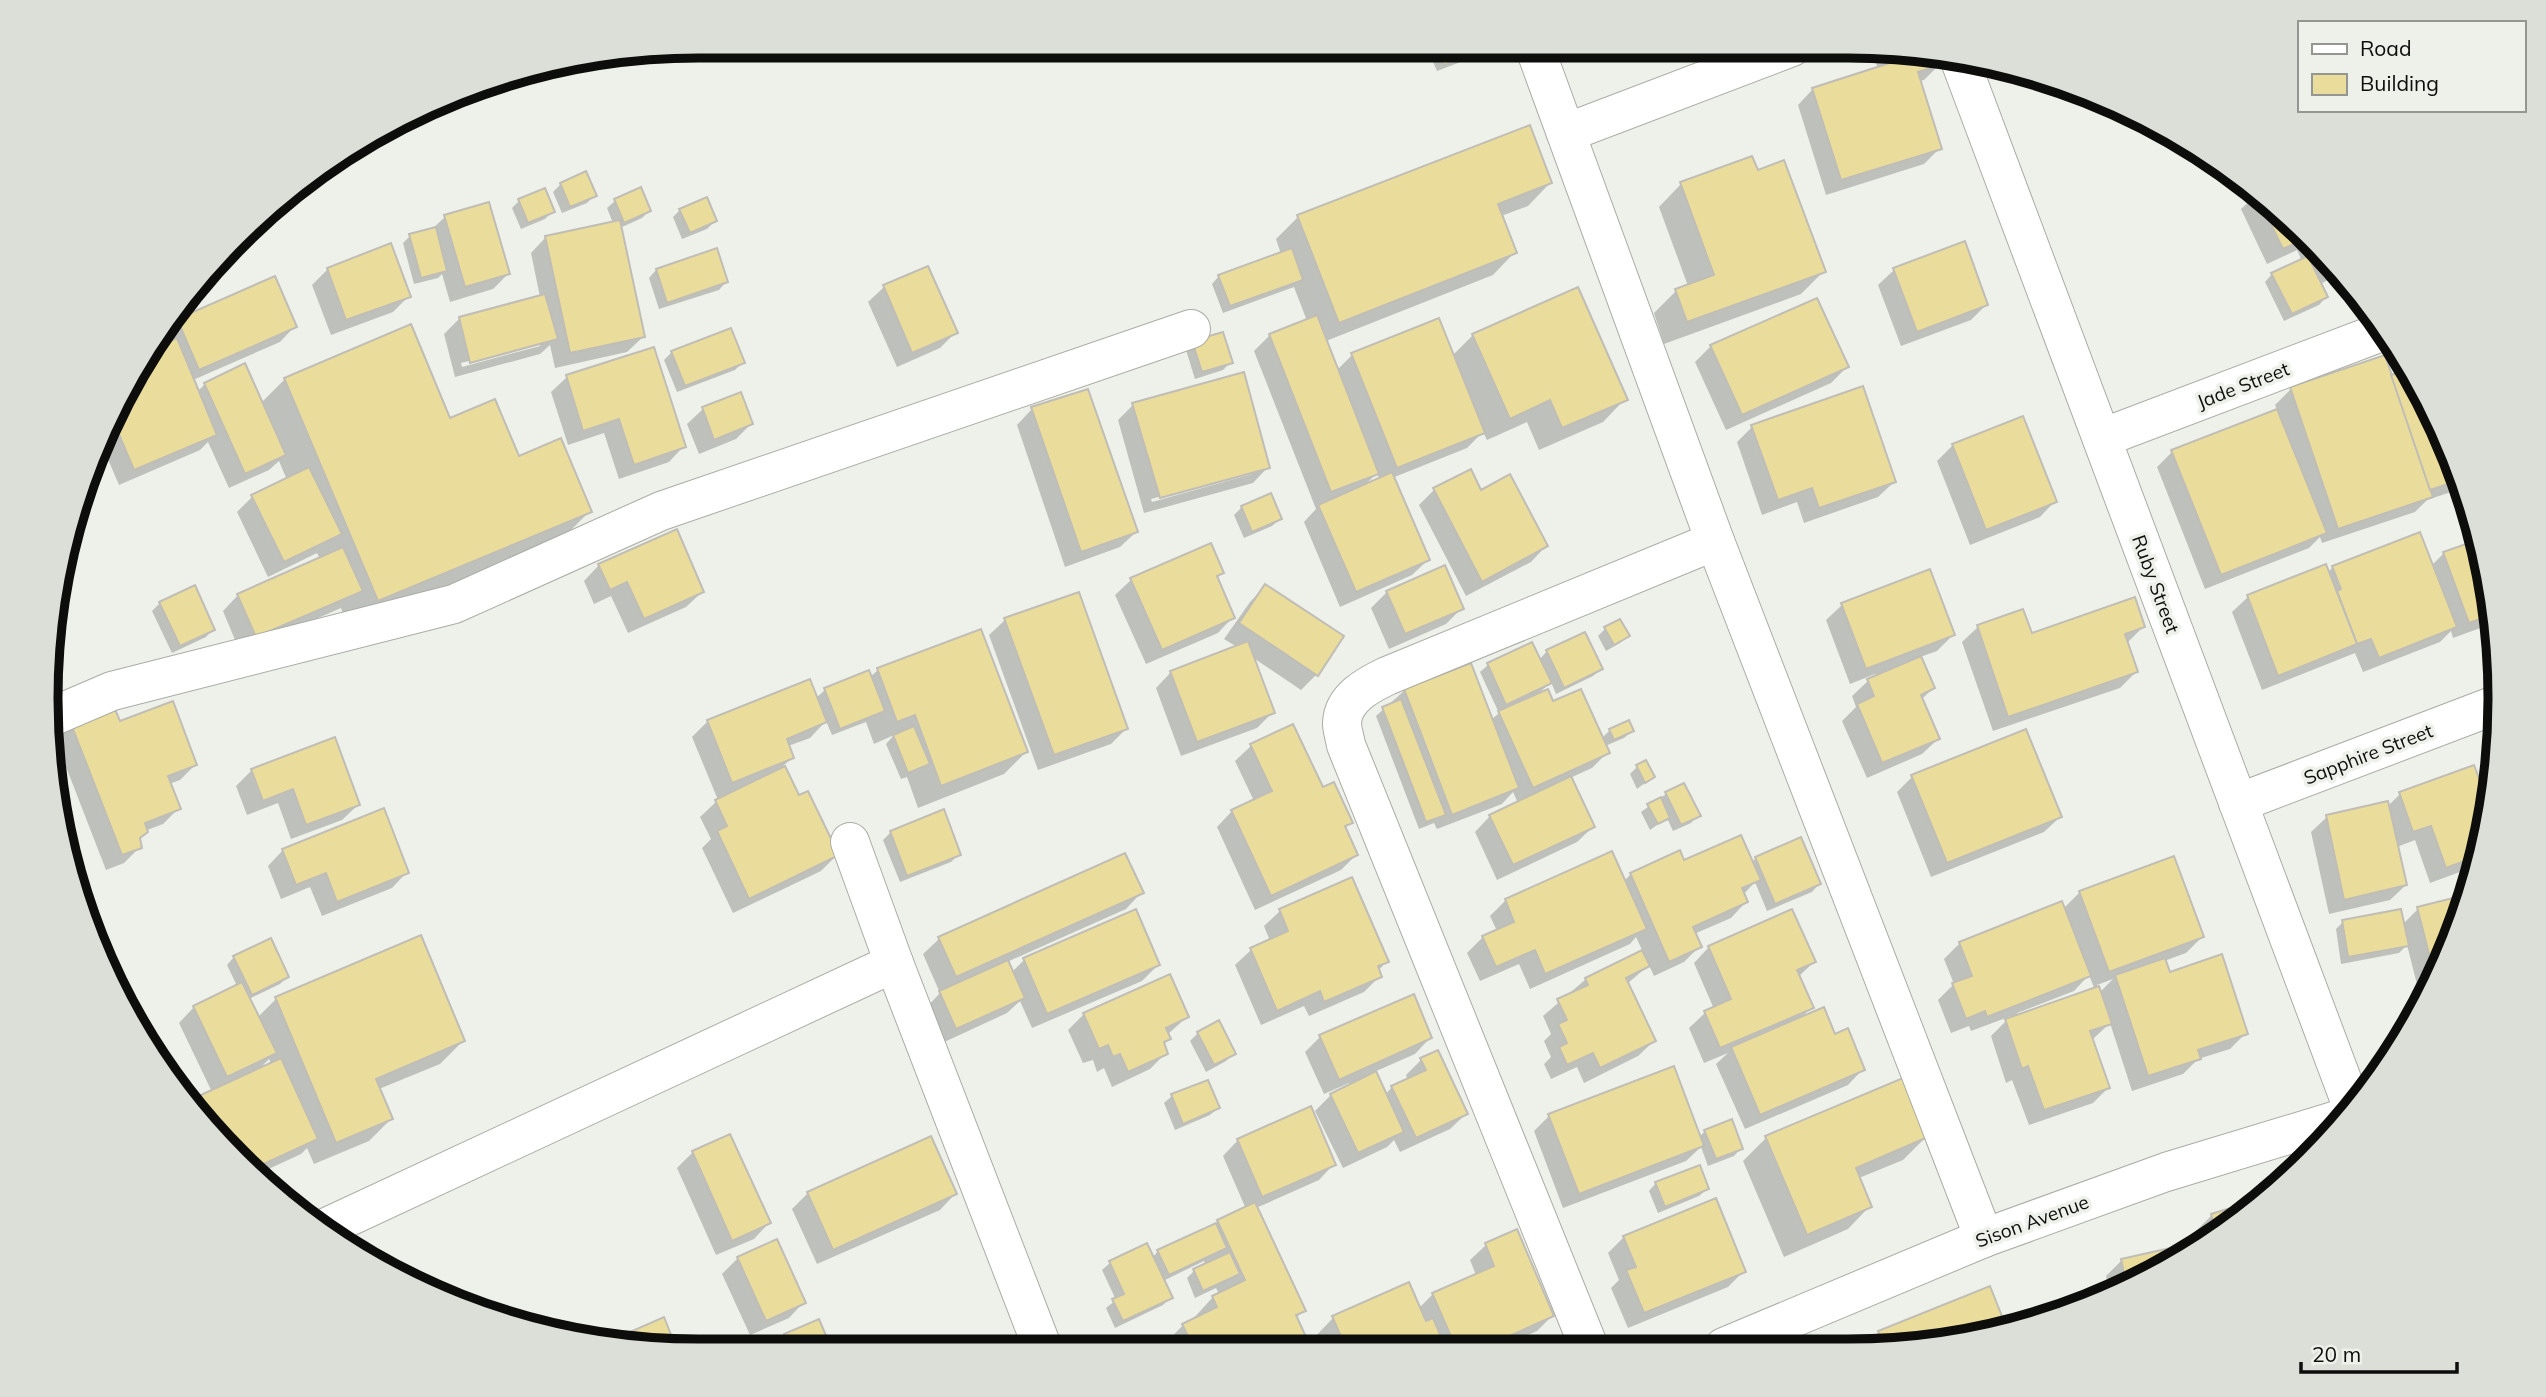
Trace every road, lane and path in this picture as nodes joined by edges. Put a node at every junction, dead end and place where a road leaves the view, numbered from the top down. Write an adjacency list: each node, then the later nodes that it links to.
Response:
1 (1538, 58): 4 (street)
2 (1763, 58): 4 (street)
3 (1963, 68): 7 (street, Ruby Street)
4 (1566, 134): 8 (street)
5 (1191, 329): 10 (street)
6 (2374, 335): 7 (street, Jade Street)
7 (2102, 438): 11 (street, Ruby Street)
8 (1715, 541): 17 (street); 19 (street)
9 (2488, 708): 11 (street, Sapphire Street)
10 (58, 714)
11 (2238, 803): 14 (street, Ruby Street)
12 (850, 842): 13 (street)
13 (894, 963): 16 (street); 18 (street)
14 (2349, 1098)
15 (2327, 1123): 17 (street, Sison Avenue)
16 (333, 1224)
17 (1984, 1238): 20 (street, Sison Avenue)
18 (1039, 1339)
19 (1586, 1339)
20 (1743, 1339)

